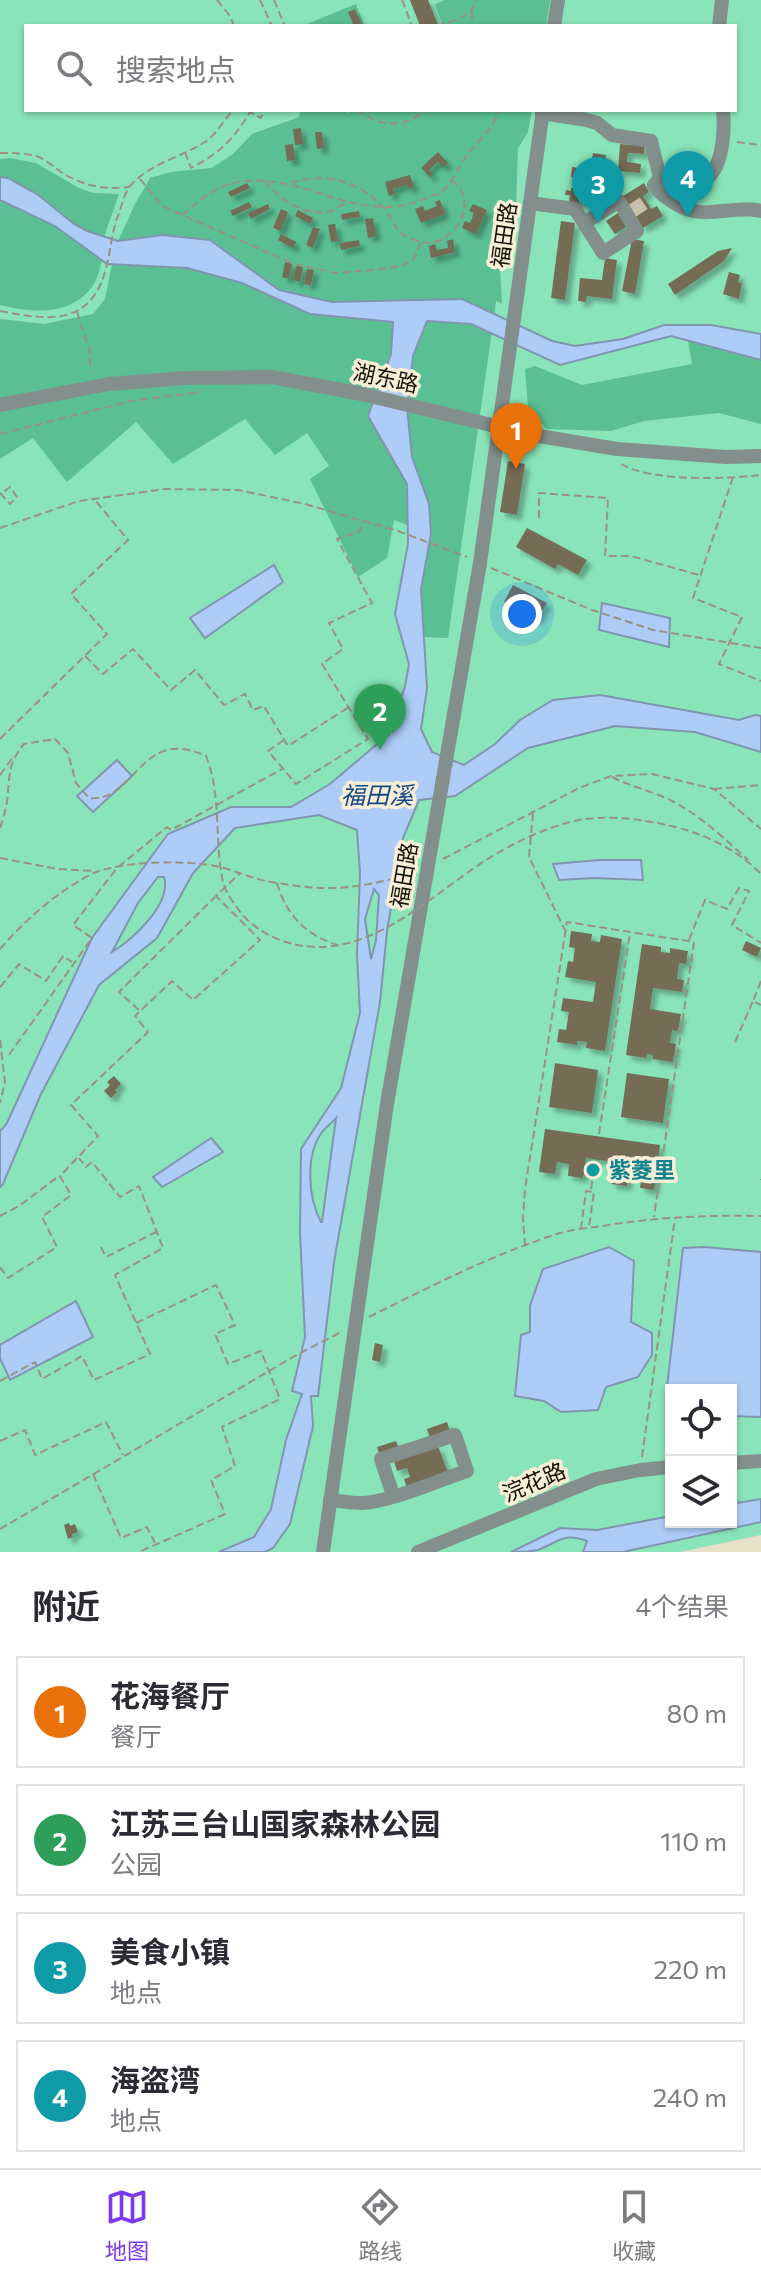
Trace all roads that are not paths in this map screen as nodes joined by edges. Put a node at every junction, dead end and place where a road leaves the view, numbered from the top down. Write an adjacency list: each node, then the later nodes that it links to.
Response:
1 (558, 0): 3 (street)
2 (722, 0): 4 (street)
3 (554, 24)
4 (719, 24)
5 (543, 112): 7 (street); 8 (street, 福田路)
6 (723, 112): 7 (street)
7 (656, 191): 9 (street)
8 (530, 203): 10 (street); 12 (street, 福田路)
9 (761, 211)
10 (584, 223): 10 (street)
11 (0, 405): 12 (street, 湖东路)
12 (498, 426): 13 (street, 湖东路); 18 (street, 福田路)
13 (761, 456)
14 (761, 1461): 15 (street)
15 (737, 1463)
16 (665, 1468): 20 (street, 浣花路)
17 (393, 1495): 17 (street); 18 (street)
18 (330, 1500): 19 (street, 福田路)
19 (323, 1552)
20 (418, 1552)

